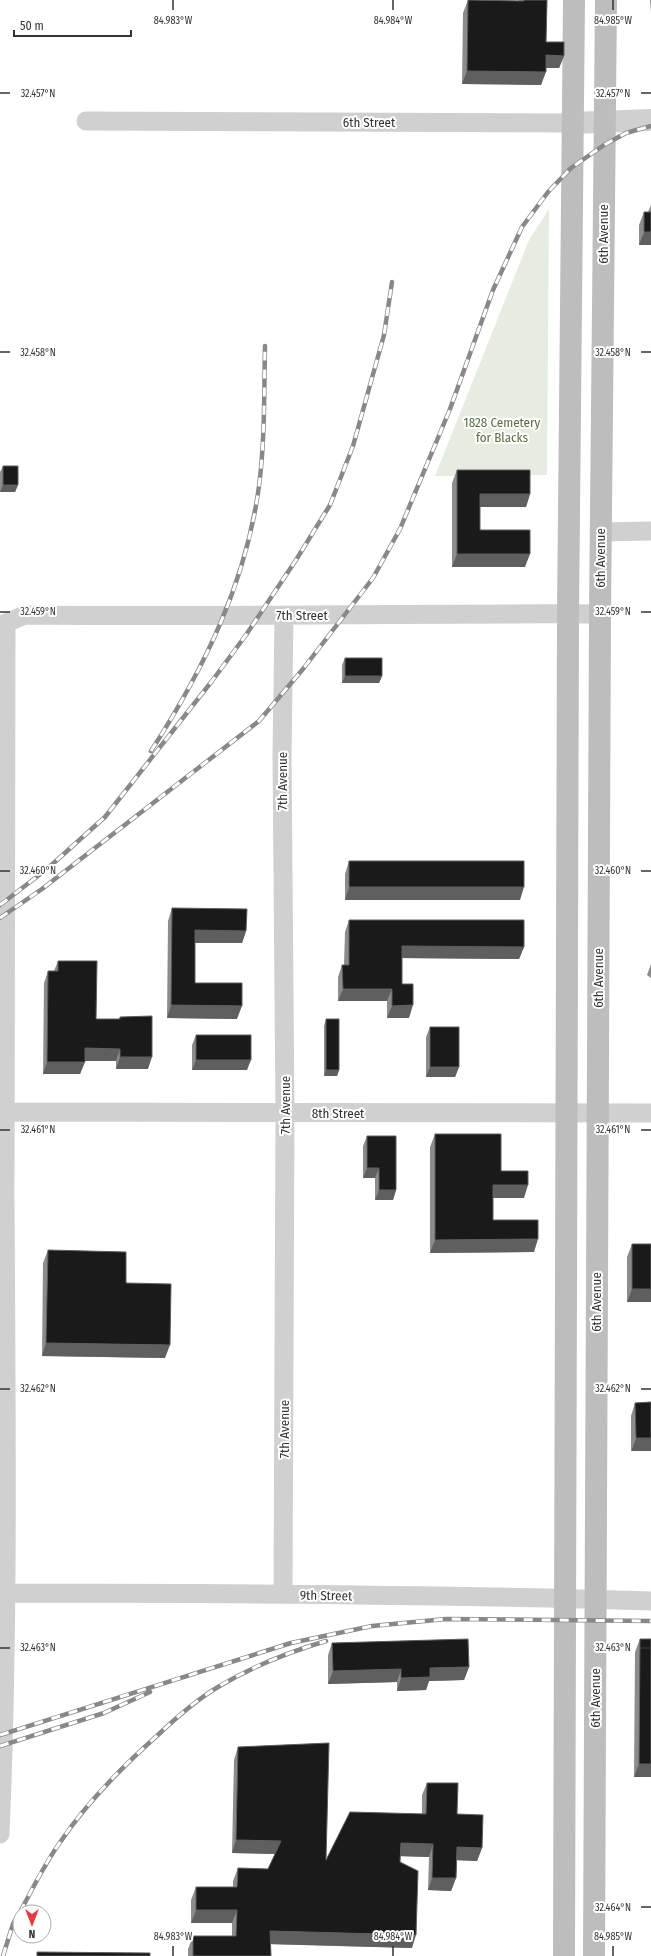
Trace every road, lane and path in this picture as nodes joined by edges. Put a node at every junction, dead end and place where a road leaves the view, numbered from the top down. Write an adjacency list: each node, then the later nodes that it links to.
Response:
1 (574, 0): 6 (main road)
2 (606, 0): 5 (main road, 6th Avenue)
3 (651, 120): 5 (street, 6th Street)
4 (86, 121): 6 (street, 6th Street)
5 (604, 122): 6 (street, 6th Street); 8 (main road, 6th Avenue)
6 (573, 123): 9 (main road)
7 (651, 531): 8 (street)
8 (600, 532): 10 (main road, 6th Avenue)
9 (568, 614): 10 (street, 7th Street); 11 (street, 7th Street); 13 (main road)
10 (600, 614): 14 (main road, 6th Avenue)
11 (284, 615): 12 (street, 7th Street); 15 (street, 7th Avenue)
12 (2, 1112): 15 (street, 8th Street); 17 (street)
13 (566, 1112): 14 (street, 8th Street); 15 (street, 8th Street); 19 (main road)
14 (597, 1112): 16 (street, 8th Street); 20 (main road, 6th Avenue)
15 (285, 1113): 18 (street, 7th Avenue)
16 (651, 1113)
17 (3, 1593): 18 (street, 9th Street); 22 (street)
18 (283, 1594): 19 (street, 9th Street)
19 (565, 1598): 20 (street, 9th Street); 23 (main road)
20 (596, 1599): 21 (street, 9th Street); 24 (main road, 6th Avenue)
21 (651, 1601)
22 (0, 1834)
23 (564, 1956)
24 (594, 1956)

